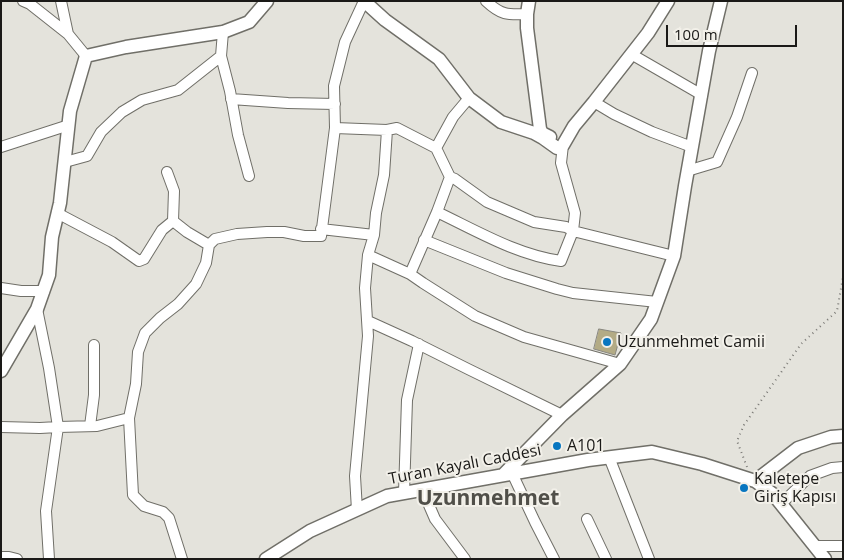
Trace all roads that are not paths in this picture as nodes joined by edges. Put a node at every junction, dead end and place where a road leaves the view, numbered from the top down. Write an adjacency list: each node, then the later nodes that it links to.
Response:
1 (23, 1): 10 (street)
2 (61, 1): 10 (street)
3 (267, 1): 9 (street)
4 (364, 1): 16 (street); 19 (street)
5 (486, 1): 8 (street)
6 (668, 1): 11 (street)
7 (721, 1): 15 (street)
8 (528, 8): 23 (street)
9 (223, 32): 12 (street); 13 (street)
10 (68, 34): 12 (street)
11 (631, 54): 15 (street); 18 (street)
12 (86, 56): 20 (street)
13 (221, 56): 17 (street); 28 (street)
14 (752, 73): 29 (street)
15 (701, 95): 26 (street)
16 (469, 98): 23 (street); 27 (street)
17 (231, 99): 19 (street); 31 (street)
18 (594, 102): 24 (street); 26 (street)
19 (335, 104): 21 (street)
20 (68, 126): 25 (street); 28 (street)
21 (335, 128): 22 (street); 36 (street)
22 (386, 130): 27 (street); 38 (street)
23 (537, 131): 24 (street)
24 (559, 144): 37 (street)
25 (1, 147)
26 (692, 147): 29 (street)
27 (436, 148): 32 (street)
28 (65, 162): 34 (street)
29 (687, 171): 42 (street)
30 (167, 172): 35 (street)
31 (249, 176)
32 (450, 177): 33 (street); 37 (street)
33 (437, 212): 37 (street); 39 (street)
34 (57, 213): 35 (street); 45 (street)
35 (173, 221): 40 (street)
36 (322, 230): 38 (street); 40 (street)
37 (573, 231): 42 (street)
38 (374, 236): 41 (street)
39 (424, 240): 43 (street); 46 (street)
40 (209, 245): 54 (street)
41 (368, 255): 43 (street); 48 (street)
42 (674, 256): 46 (street)
43 (410, 274): 51 (street)
44 (1, 288): 45 (street)
45 (44, 291): 47 (street)
46 (657, 302): 51 (street)
47 (37, 309): 52 (street); 57 (street)
48 (368, 321): 49 (street); 66 (street)
49 (418, 344): 53 (street); 64 (street)
50 (94, 345): 55 (street)
51 (620, 364): 53 (street)
52 (1, 371)
53 (562, 415): 61 (street)
54 (129, 418): 55 (street); 73 (street)
55 (90, 426): 57 (street)
56 (1, 427): 57 (street)
57 (58, 427): 72 (street)
58 (843, 436): 62 (street)
59 (609, 457): 61 (street, Turan Kayalı Caddesi); 62 (street, Turan Kayalı Caddesi); 78 (street)
60 (843, 467): 65 (street)
61 (508, 473): 63 (street, Turan Kayalı Caddesi); 76 (street)
62 (752, 476): 65 (street, Turan Kayalı Caddesi)
63 (422, 489): 64 (street, Turan Kayalı Caddesi); 75 (street)
64 (404, 492): 66 (street, Turan Kayalı Caddesi)
65 (781, 504): 68 (street, Turan Kayalı Caddesi)
66 (357, 510): 74 (street, Turan Kayalı Caddesi)
67 (587, 519): 77 (street)
68 (815, 546): 69 (street); 79 (street, Turan Kayalı Caddesi)
69 (843, 546)
70 (1, 557): 71 (street)
71 (17, 559)
72 (49, 559)
73 (182, 559)
74 (266, 559)
75 (465, 559)
76 (554, 559)
77 (606, 559)
78 (649, 559)
79 (825, 559)

